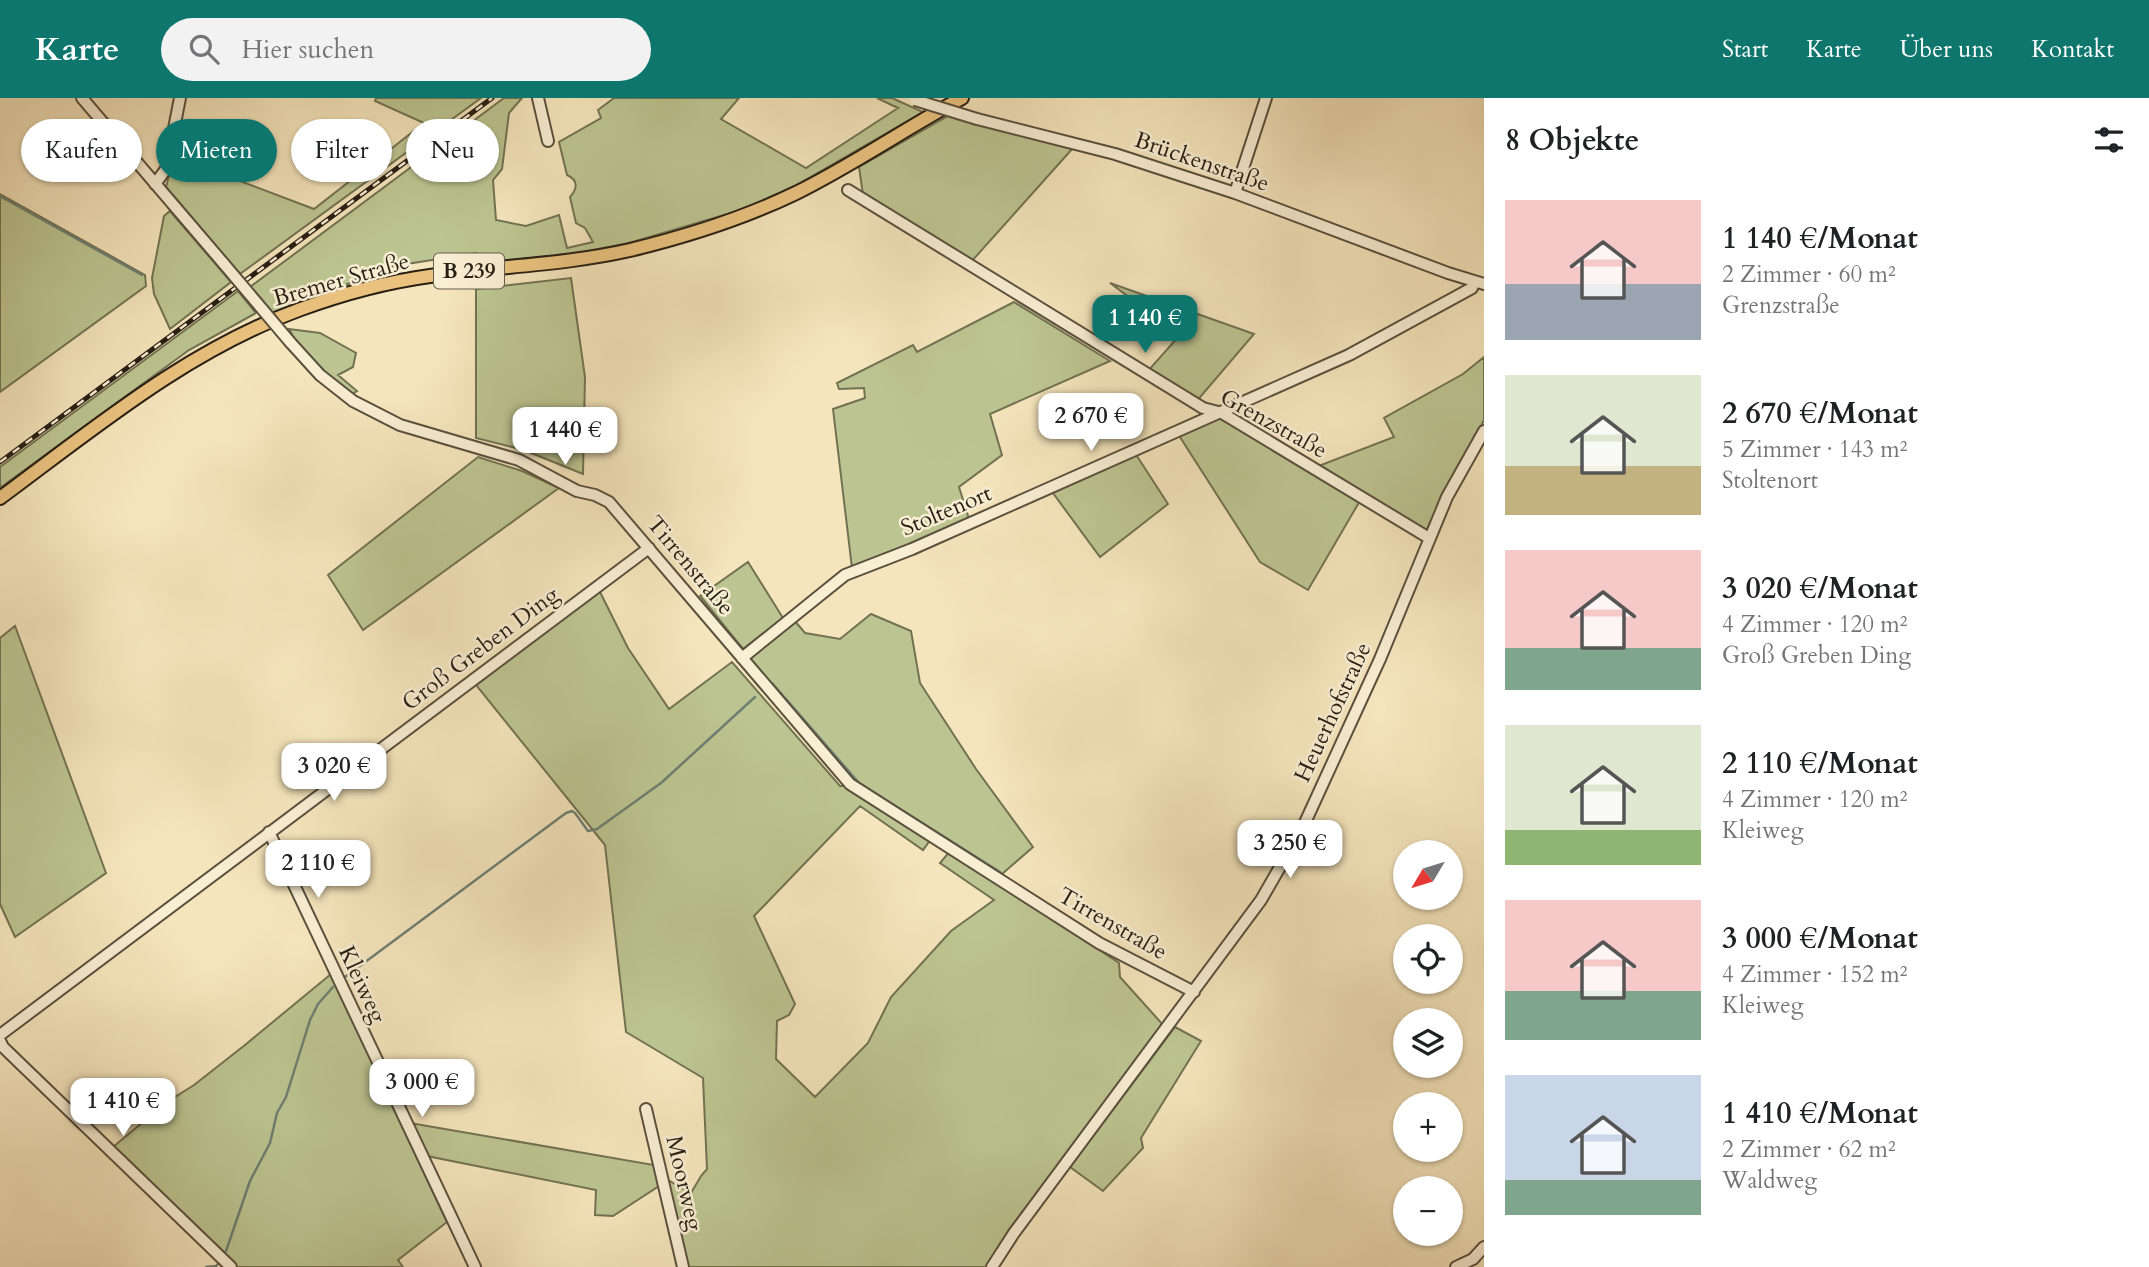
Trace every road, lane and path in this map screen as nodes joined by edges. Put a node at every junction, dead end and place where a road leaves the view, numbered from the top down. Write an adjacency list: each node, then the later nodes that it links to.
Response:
1 (82, 98): 8 (street, Tirrenstraße)
2 (180, 98): 8 (street)
3 (538, 98): 7 (street)
4 (962, 98): 14 (main road, Bremer Straße / B 239)
5 (1266, 98): 10 (street)
6 (912, 99): 10 (street, Brückenstraße, bridge)
7 (548, 141)
8 (155, 184): 16 (street, Tirrenstraße, bridge)
9 (848, 190): 12 (street, Grenzstraße)
10 (1235, 193): 11 (street, Brückenstraße)
11 (1479, 284): 12 (street, Stoltenort)
12 (1222, 413): 15 (street, Grenzstraße); 17 (street, Stoltenort)
13 (1484, 431): 15 (street, Heuerhofstraße)
14 (0, 498)
15 (1429, 538): 19 (street, Heuerhofstraße)
16 (649, 548): 17 (street, Tirrenstraße); 18 (street, Groß Greben Ding)
17 (742, 658): 19 (street, Tirrenstraße)
18 (269, 832): 20 (street, Groß Greben Ding); 25 (street, Kleiweg)
19 (1194, 992): 27 (street, Heuerhofstraße)
20 (0, 1035)
21 (0, 1041): 24 (street)
22 (646, 1109): 26 (street, Moorweg)
23 (1484, 1247): 28 (street)
24 (225, 1261)
25 (475, 1267)
26 (683, 1267)
27 (992, 1267)
28 (1456, 1267)

